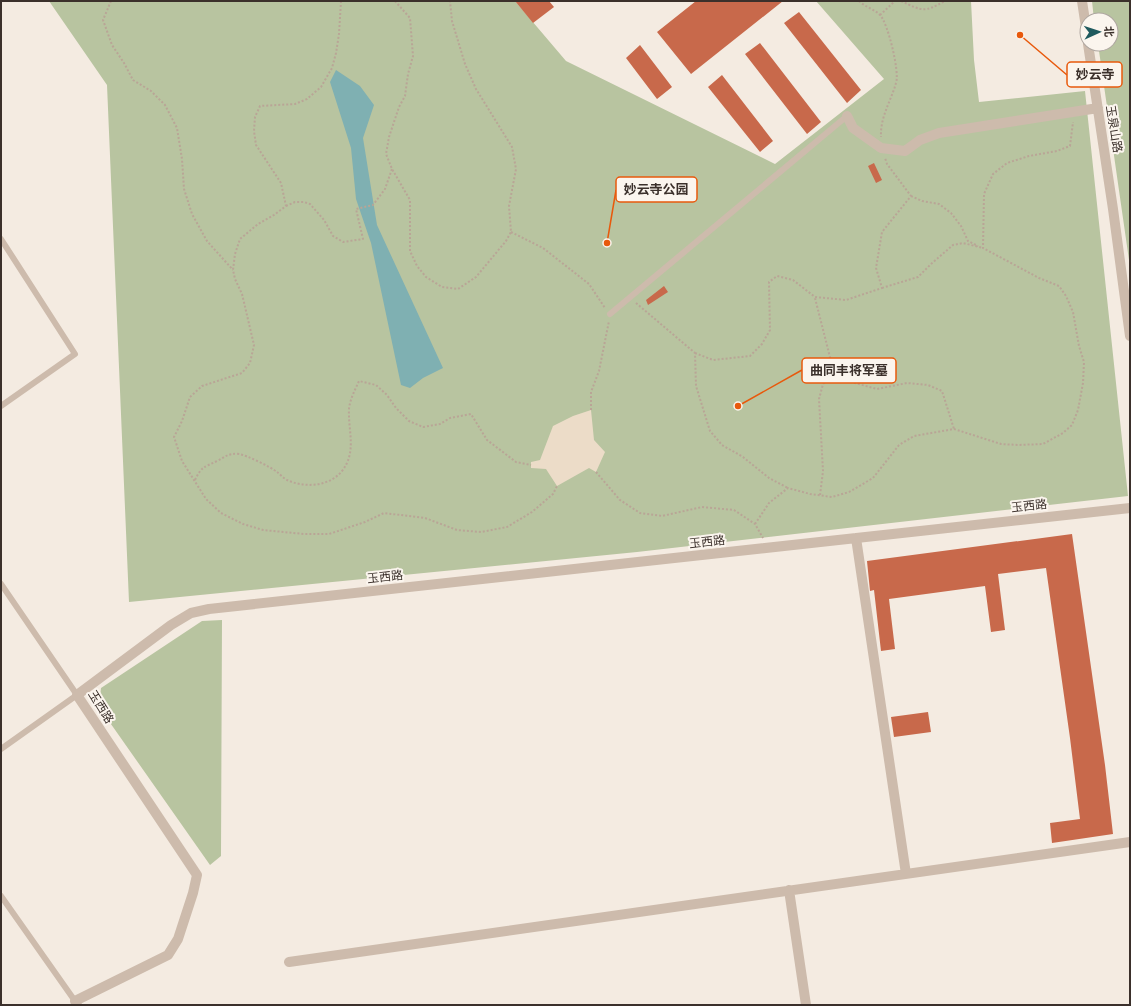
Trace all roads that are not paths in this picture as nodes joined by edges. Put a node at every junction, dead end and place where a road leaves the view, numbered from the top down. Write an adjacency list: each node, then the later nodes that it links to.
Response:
1 (1082, 1): 2 (street)
2 (1084, 12)
3 (1089, 52): 4 (street, 玉泉山路)
4 (1098, 108): 5 (street); 8 (street, 玉泉山路)
5 (847, 116): 7 (lane)
6 (1, 239): 9 (lane)
7 (610, 314)
8 (1130, 336)
9 (1, 406)
10 (1130, 508): 11 (street, 玉西路)
11 (856, 538): 13 (street, 玉西路); 16 (street)
12 (1, 584): 13 (lane)
13 (77, 695): 14 (lane); 20 (street, 玉西路)
14 (1, 749)
15 (1130, 842): 16 (street)
16 (906, 874): 17 (street)
17 (789, 890): 19 (street); 21 (street)
18 (1, 896): 20 (lane)
19 (289, 962)
20 (76, 1003)
21 (806, 1005)

